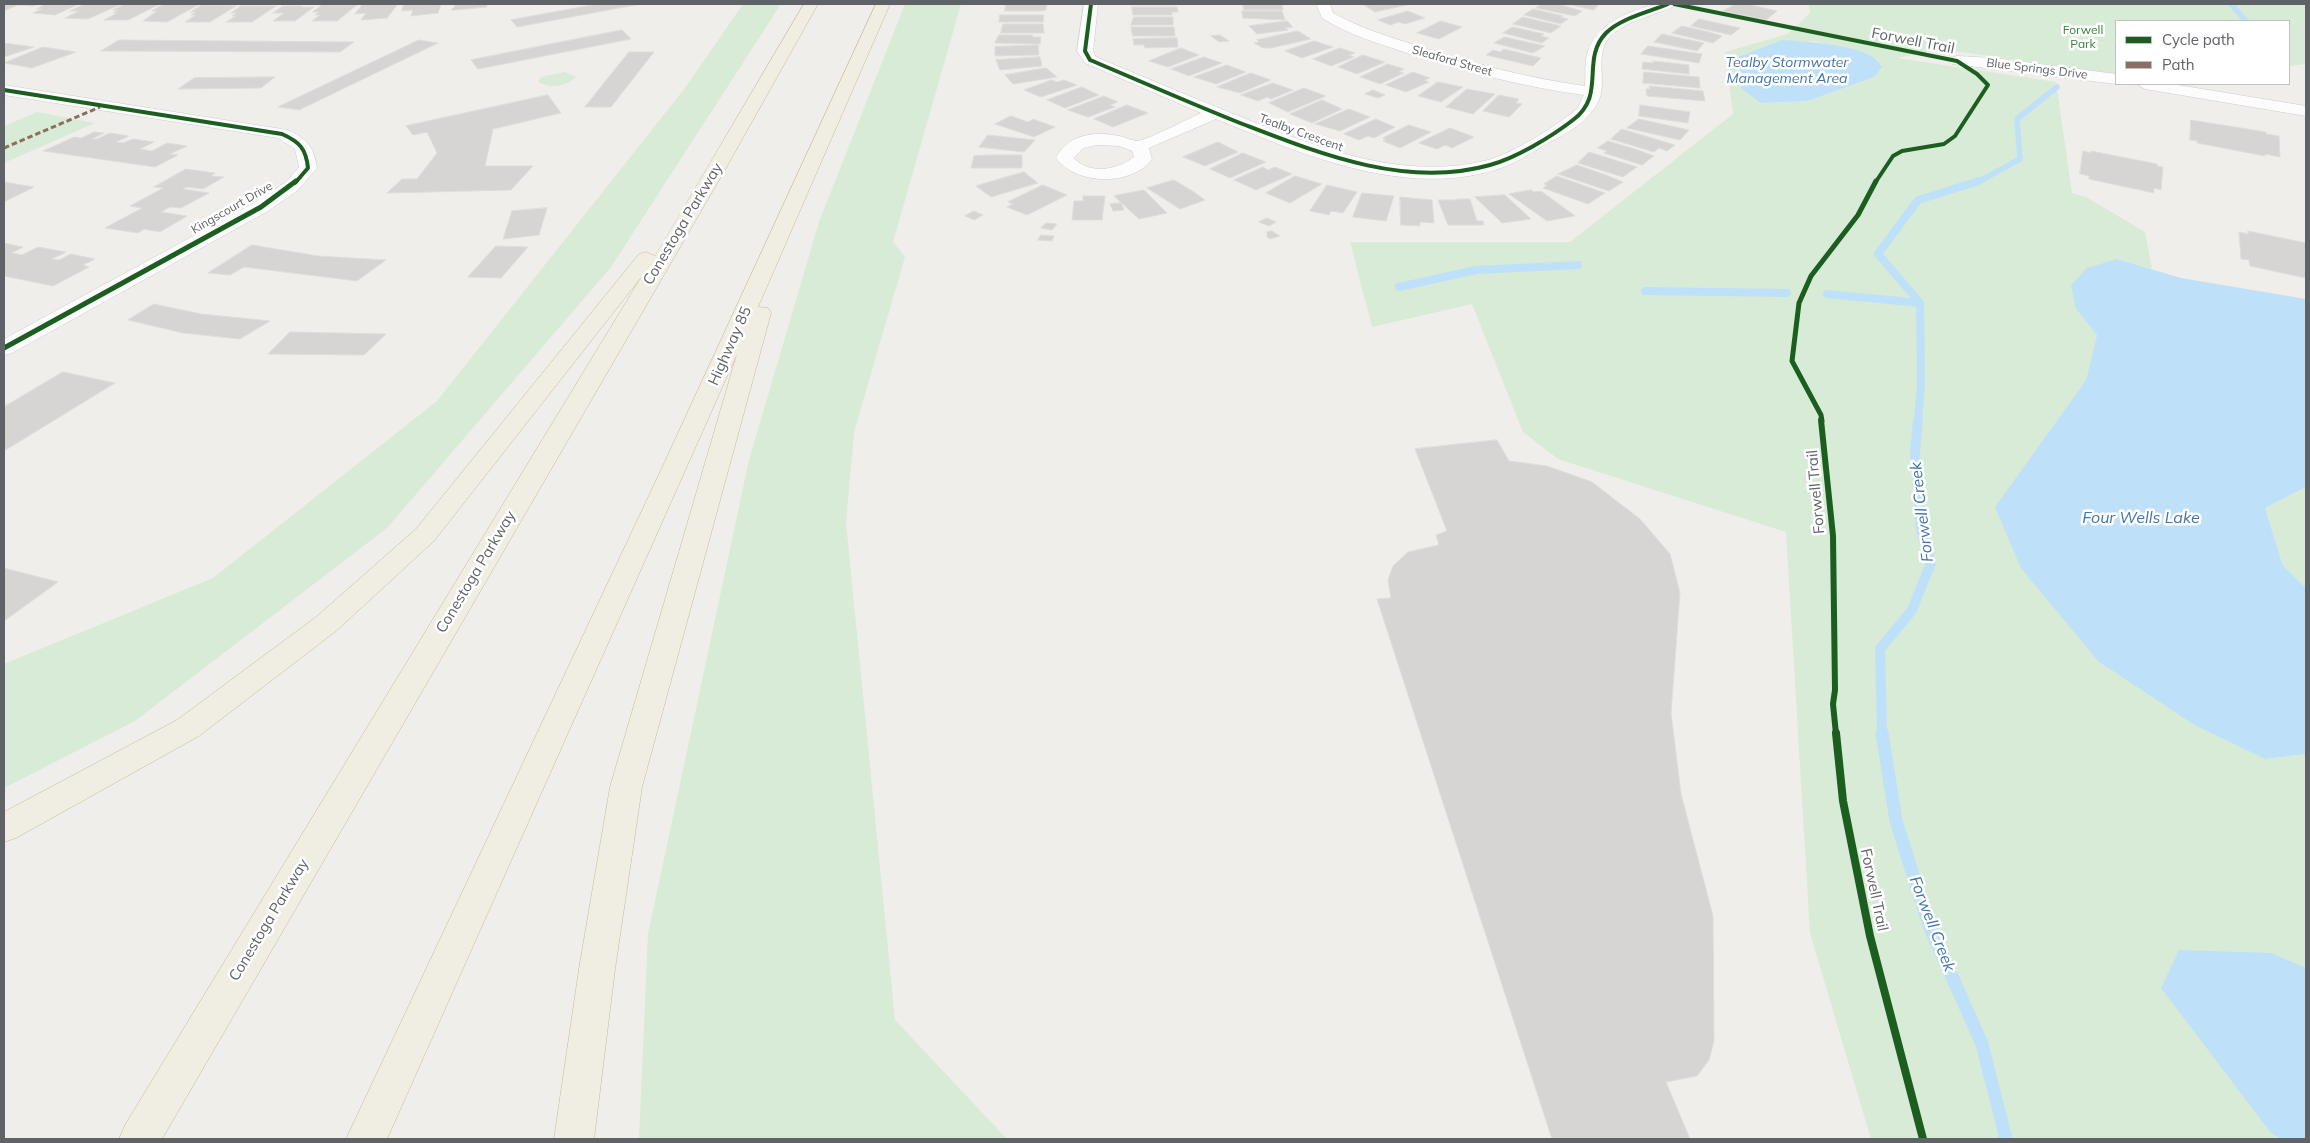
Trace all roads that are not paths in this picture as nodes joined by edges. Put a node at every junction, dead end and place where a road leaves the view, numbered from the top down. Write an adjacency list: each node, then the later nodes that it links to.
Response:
1 (811, 4): 14 (highway, Conestoga Parkway)
2 (883, 4): 15 (highway)
3 (1091, 4): 12 (street, Tealby Crescent)
4 (1324, 4): 10 (street, Sleaford Street)
5 (1668, 4): 10 (street)
6 (1958, 61): 7 (street, Blue Springs Drive)
7 (2115, 79)
8 (2152, 85): 11 (street)
9 (4, 90): 16 (street, Kingscourt Drive)
10 (1594, 92): 12 (street, Tealby Crescent)
11 (2306, 111)
12 (1214, 113): 13 (street)
13 (1138, 146)
14 (712, 174): 17 (highway); 18 (highway, Conestoga Parkway)
15 (786, 221): 19 (highway, Highway 85); 20 (highway)
16 (4, 348)
17 (4, 828)
18 (139, 1139)
19 (366, 1139)
20 (574, 1139)

